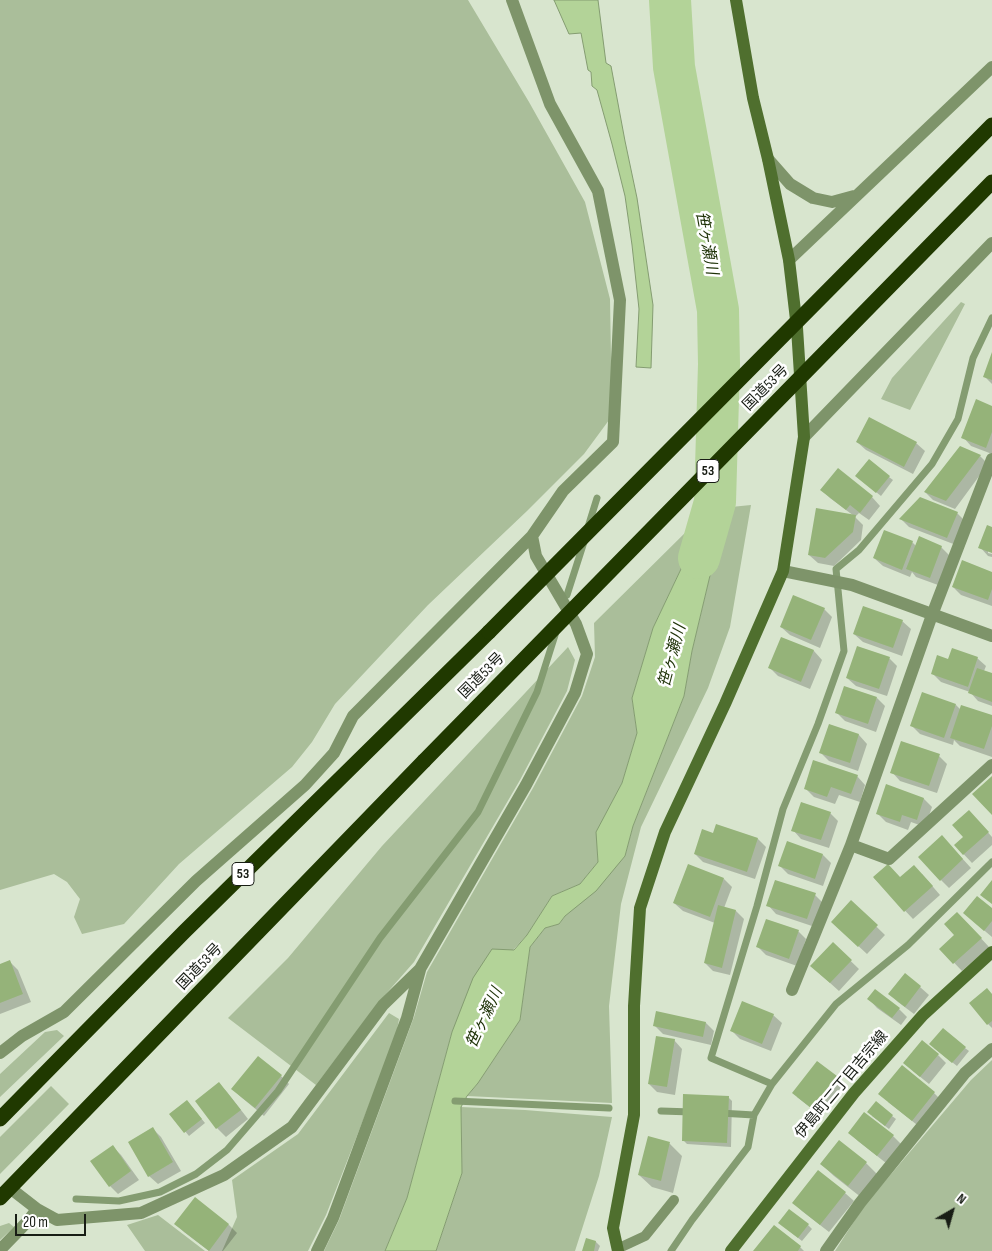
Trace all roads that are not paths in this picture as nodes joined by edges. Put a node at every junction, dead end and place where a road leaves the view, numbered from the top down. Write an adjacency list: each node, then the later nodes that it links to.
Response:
1 (512, 0): 12 (street)
2 (736, 0): 5 (street)
3 (992, 67): 7 (street)
4 (992, 124): 23 (highway, 国道53号 / 53, bridge)
5 (768, 159): 7 (street); 9 (street)
6 (992, 182): 24 (highway, 国道53号 / 53, bridge)
7 (856, 196): 9 (street)
8 (992, 243): 10 (street)
9 (789, 260): 10 (street)
10 (804, 437): 13 (street)
11 (992, 458): 14 (street)
12 (532, 536): 19 (street); 22 (street)
13 (783, 571): 14 (street); 28 (street)
14 (932, 615): 15 (street); 17 (street)
15 (992, 636)
16 (992, 765): 17 (street)
17 (851, 844): 20 (street)
18 (992, 952): 30 (street, 伊島町二丁目吉宗線)
19 (420, 969): 26 (street); 29 (street)
20 (792, 990)
21 (992, 1049): 31 (street)
22 (0, 1053)
23 (0, 1120)
24 (5, 1193): 26 (street)
25 (674, 1200): 28 (lane)
26 (37, 1209): 27 (street)
27 (0, 1250)
28 (617, 1250)
29 (317, 1251)
30 (731, 1251)
31 (826, 1251)

